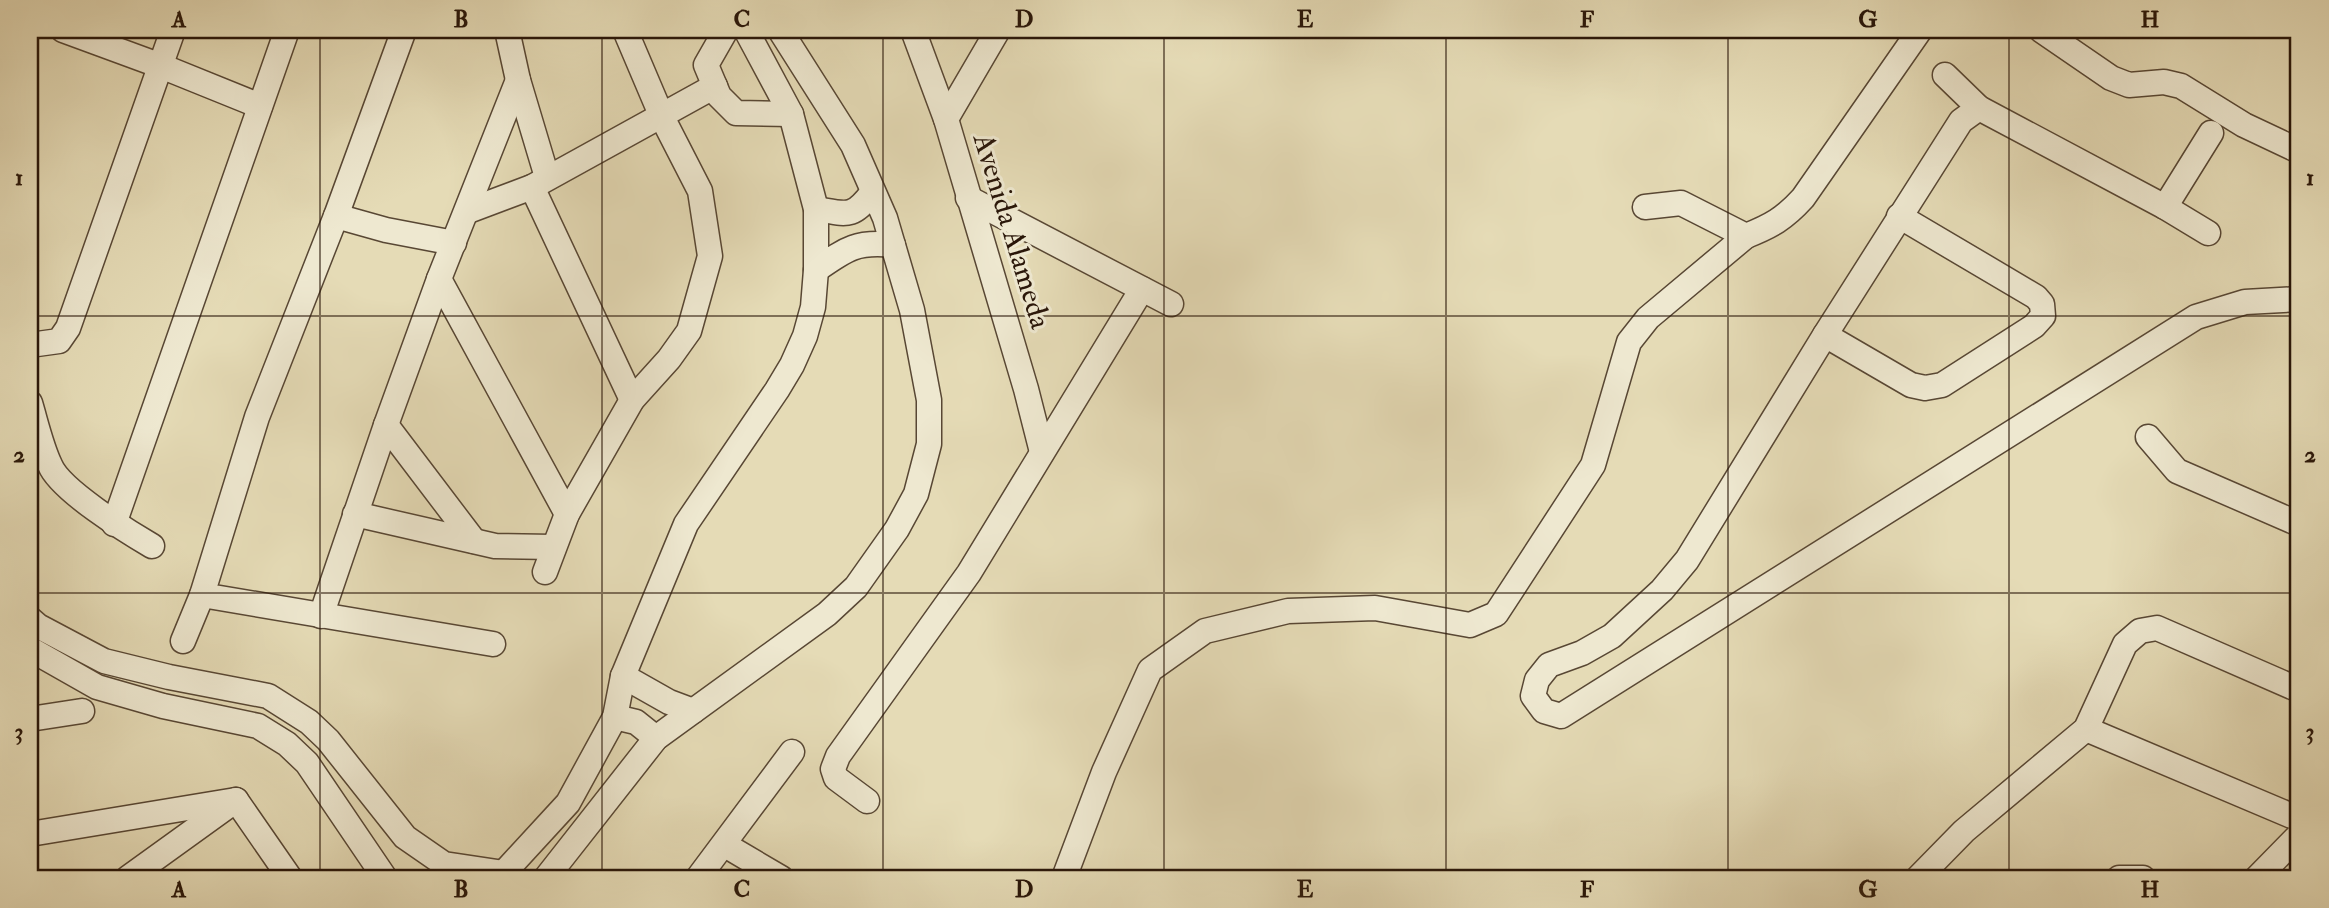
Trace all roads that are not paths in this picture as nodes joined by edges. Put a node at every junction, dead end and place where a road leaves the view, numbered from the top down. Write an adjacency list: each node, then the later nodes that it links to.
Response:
1 (63, 30): 14 (street)
2 (173, 30): 14 (street)
3 (287, 30): 18 (street)
4 (404, 30): 32 (street)
5 (507, 30): 16 (street)
6 (625, 30): 21 (street)
7 (726, 30): 17 (street)
8 (746, 30): 20 (street)
9 (780, 30): 26 (street)
10 (913, 30): 22 (street, Avenida Alameda)
11 (998, 30): 22 (street)
12 (1920, 30): 35 (street)
13 (2041, 30): 24 (street)
14 (161, 66): 18 (street); 44 (street)
15 (1945, 75): 19 (street)
16 (517, 80): 25 (street); 31 (street)
17 (715, 86): 20 (street); 21 (street)
18 (260, 106): 52 (street)
19 (1979, 108): 29 (street); 33 (street)
20 (791, 114): 30 (street)
21 (662, 117): 25 (street); 45 (street)
22 (946, 120): 27 (street, Avenida Alameda)
23 (2211, 133): 29 (street)
24 (2299, 151)
25 (540, 182): 31 (street); 45 (street)
26 (873, 192): 30 (street); 37 (street)
27 (968, 198): 40 (street); 49 (street, Avenida Alameda)
28 (1645, 207): 35 (street)
29 (2165, 207): 34 (street)
30 (816, 209): 38 (street)
31 (468, 211): 36 (street)
32 (336, 216): 36 (street); 58 (street)
33 (1899, 216): 43 (street); 43 (street)
34 (2208, 233)
35 (1746, 236): 88 (street)
36 (454, 243): 39 (street)
37 (893, 245): 38 (street); 67 (street)
38 (816, 270): 64 (street)
39 (439, 279): 47 (street); 51 (street)
40 (1142, 289): 42 (street); 49 (street)
41 (2299, 299): 43 (street)
42 (1171, 304)
43 (1825, 335)
44 (30, 345)
45 (632, 400): 51 (street)
46 (30, 403): 52 (street)
47 (386, 425): 50 (street); 54 (street)
48 (2148, 437): 53 (street)
49 (1042, 453): 76 (street)
50 (355, 514): 54 (street); 59 (street)
51 (567, 514): 56 (street)
52 (114, 524): 55 (street)
53 (2299, 524)
54 (474, 541): 56 (street)
55 (152, 546)
56 (553, 547): 57 (street)
57 (545, 572)
58 (201, 596): 59 (street); 61 (street)
59 (321, 616): 62 (street)
60 (30, 619): 70 (street)
61 (183, 641)
62 (493, 644)
63 (30, 649): 73 (street)
64 (623, 676): 67 (street); 68 (street)
65 (2299, 690): 71 (street)
66 (82, 711): 69 (street)
67 (693, 711): 72 (street)
68 (615, 718): 72 (street); 81 (street)
69 (30, 719)
70 (309, 722): 73 (street); 81 (street)
71 (2086, 729): 77 (street); 89 (street)
72 (656, 738): 85 (street)
73 (287, 744): 84 (street)
74 (792, 752): 80 (street)
75 (236, 800): 78 (street); 82 (street); 83 (street)
76 (867, 801)
77 (2299, 819)
78 (30, 834)
79 (2299, 835): 92 (street)
80 (725, 845): 86 (street); 87 (street)
81 (501, 876)
82 (128, 878)
83 (290, 878)
84 (385, 878)
85 (546, 878)
86 (698, 878)
87 (781, 878)
88 (1064, 878)
89 (1918, 878)
90 (2119, 878): 91 (street)
91 (2143, 878)
92 (2258, 878)

